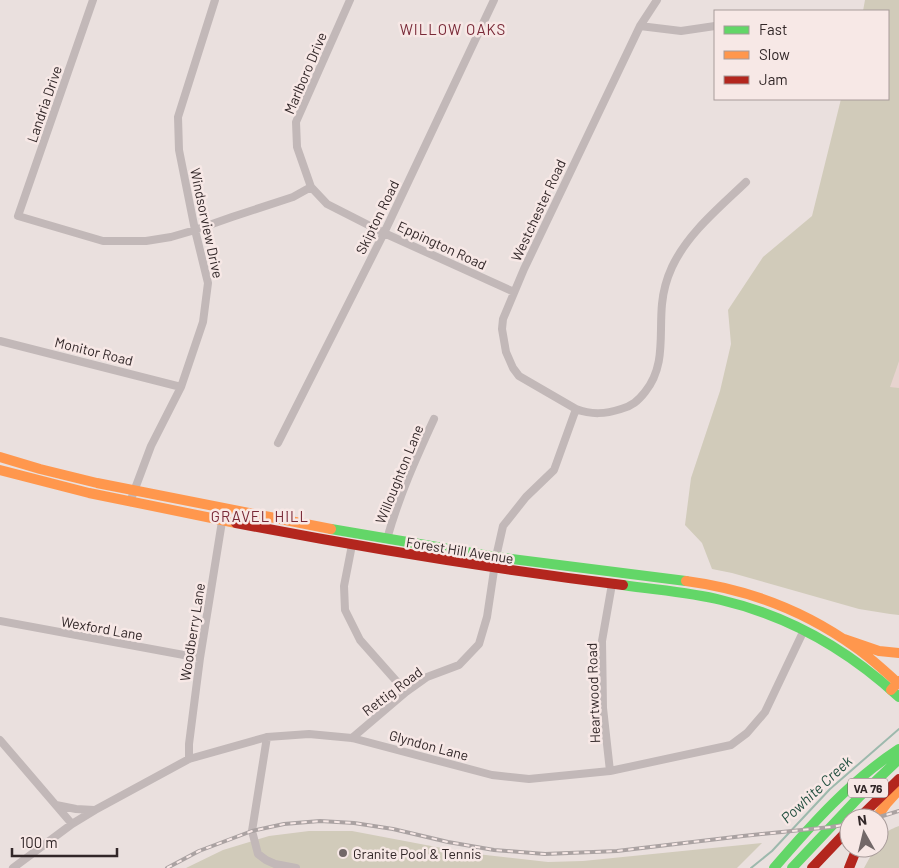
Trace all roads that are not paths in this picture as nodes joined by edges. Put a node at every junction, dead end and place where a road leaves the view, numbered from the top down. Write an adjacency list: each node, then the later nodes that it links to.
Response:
1 (93, 0): 10 (street, Landria Drive)
2 (215, 0): 10 (street, Windsorview Drive)
3 (350, 0): 9 (street, Marlboro Drive)
4 (494, 0): 11 (street, Skipton Road)
5 (657, 0): 6 (street, Westchester Road)
6 (640, 26): 7 (street); 12 (street, Westchester Road)
7 (714, 26)
8 (746, 182): 15 (street, Westchester Road)
9 (311, 187): 10 (street); 11 (street, Eppington Road)
10 (195, 230): 14 (street, Windsorview Drive)
11 (384, 233): 12 (street, Eppington Road); 17 (street, Skipton Road)
12 (514, 292): 15 (street, Westchester Road)
13 (0, 341): 14 (street, Monitor Road)
14 (181, 387): 20 (street, Windsorview Drive)
15 (576, 409): 26 (street, Rettig Road)
16 (434, 419): 24 (street, Willoughton Lane)
17 (278, 443)
18 (0, 457): 20 (main road, Forest Hill Avenue)
19 (0, 470): 21 (main road, Forest Hill Avenue)
20 (134, 490): 21 (street, Windsorview Drive); 22 (main road, Forest Hill Avenue)
21 (130, 502): 23 (main road, Forest Hill Avenue)
22 (224, 509): 23 (street, Woodberry Lane); 24 (main road, Forest Hill Avenue)
23 (222, 521): 25 (main road, Forest Hill Avenue); 33 (street, Woodberry Lane)
24 (387, 539): 26 (main road, Forest Hill Avenue)
25 (352, 545): 27 (main road, Forest Hill Avenue); 35 (street)
26 (496, 557): 27 (street, Rettig Road); 31 (main road, Forest Hill Avenue)
27 (494, 568): 28 (main road, Forest Hill Avenue); 35 (street, Rettig Road)
28 (612, 584): 30 (main road, Forest Hill Avenue); 42 (street, Heartwood Road)
29 (0, 621): 33 (street, Wexford Lane)
30 (804, 630): 34 (main road, Forest Hill Avenue); 42 (street, Glyndon Lane)
31 (844, 639): 32 (main road); 34 (main road, Forest Hill Avenue)
32 (899, 653)
33 (200, 658): 40 (street, Woodberry Lane)
34 (897, 687)
35 (406, 692): 37 (street, Rettig Road)
36 (267, 737): 37 (street, Glyndon Lane); 40 (street, Glyndon Lane); 52 (street)
37 (352, 738): 42 (street, Glyndon Lane)
38 (0, 740): 45 (street)
39 (899, 749): 53 (main road, VA 76)
40 (189, 759): 48 (street, Glyndon Lane)
41 (899, 759): 54 (main road, VA 76)
42 (610, 771)
43 (899, 779): 46 (main road, VA 76)
44 (899, 790): 47 (main road)
45 (56, 805): 48 (street); 49 (street)
46 (869, 808)
47 (883, 808)
48 (95, 810): 49 (street, Glyndon Lane)
49 (72, 824): 51 (street, Glyndon Lane)
50 (839, 840): 55 (main road)
51 (13, 868)
52 (296, 868)
53 (774, 868)
54 (792, 868)
55 (812, 868)

